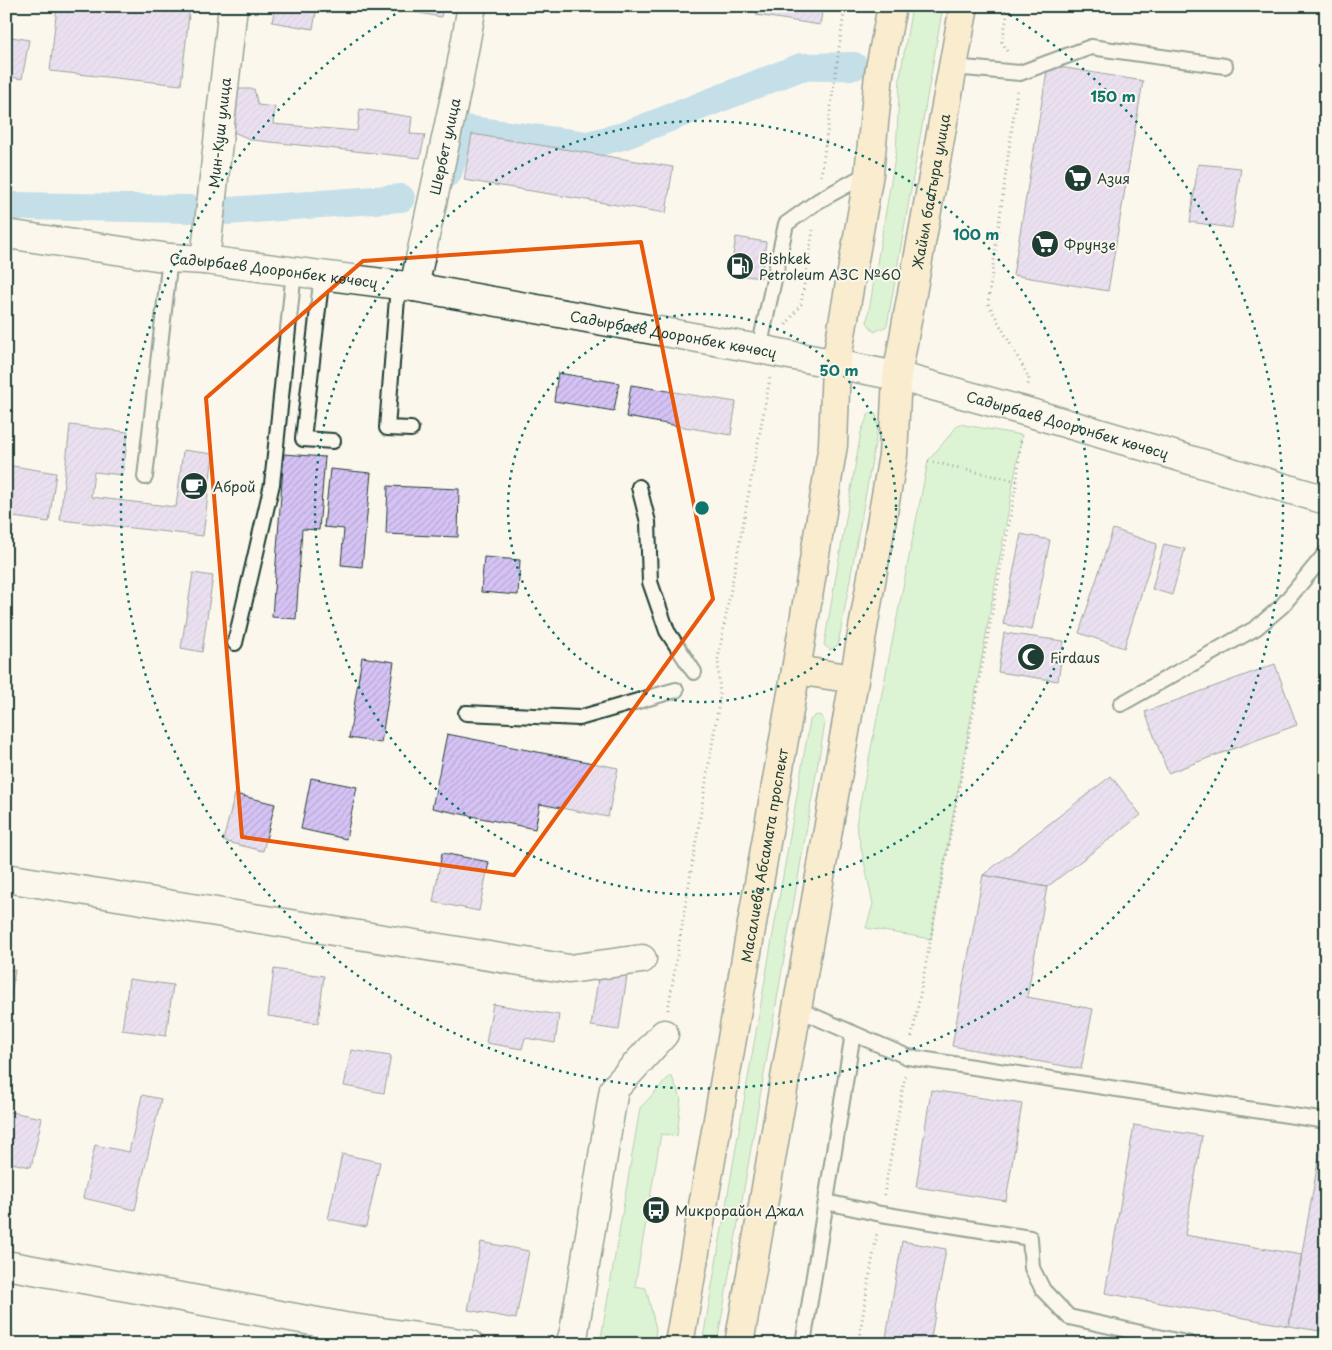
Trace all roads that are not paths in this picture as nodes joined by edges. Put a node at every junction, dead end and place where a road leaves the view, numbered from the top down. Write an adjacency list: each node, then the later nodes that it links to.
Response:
1 (233, 6): 10 (street, Мин-Куш улица)
2 (472, 6): 13 (street, Шербет улица)
3 (892, 6): 7 (main road)
4 (964, 6): 6 (main road, Жайыл баатыра улица)
5 (1225, 66): 6 (lane)
6 (953, 67): 16 (main road, Жайыл баатыра улица)
7 (869, 173): 14 (lane); 15 (main road)
8 (6, 234): 9 (street, Садырбаев Дооронбек көчөсү)
9 (170, 258): 10 (street, Садырбаев Дооронбек көчөсү); 19 (lane)
10 (206, 260): 11 (street, Садырбаев Дооронбек көчөсү)
11 (294, 271): 12 (street, Садырбаев Дооронбек көчөсү); 23 (lane)
12 (322, 274): 13 (street, Садырбаев Дооронбек көчөсү); 18 (lane)
13 (406, 286): 14 (street, Садырбаев Дооронбек көчөсү); 17 (lane)
14 (759, 349): 15 (street, Садырбаев Дооронбек көчөсү)
15 (836, 364): 16 (street, Садырбаев Дооронбек көчөсү); 24 (main road, Масалиева Абсамата проспект)
16 (897, 376): 21 (street, Садырбаев Дооронбек көчөсү); 26 (main road)
17 (411, 429)
18 (333, 441)
19 (145, 477)
20 (639, 487): 25 (lane)
21 (1326, 500)
22 (1326, 553): 28 (lane)
23 (235, 644)
24 (796, 670): 26 (main road); 40 (main road, Масалиева Абсамата проспект)
25 (694, 672)
26 (854, 679): 32 (main road)
27 (676, 690): 29 (lane)
28 (1121, 704)
29 (466, 713)
30 (6, 878): 31 (street)
31 (642, 959)
32 (797, 1009): 33 (lane); 41 (main road)
33 (854, 1033): 35 (lane); 36 (lane)
34 (664, 1034): 39 (street)
35 (1326, 1121)
36 (826, 1202): 42 (lane); 43 (lane)
37 (6, 1265): 38 (street)
38 (469, 1344)
39 (570, 1344)
40 (678, 1344)
41 (739, 1344)
42 (803, 1344)
43 (1190, 1344)

